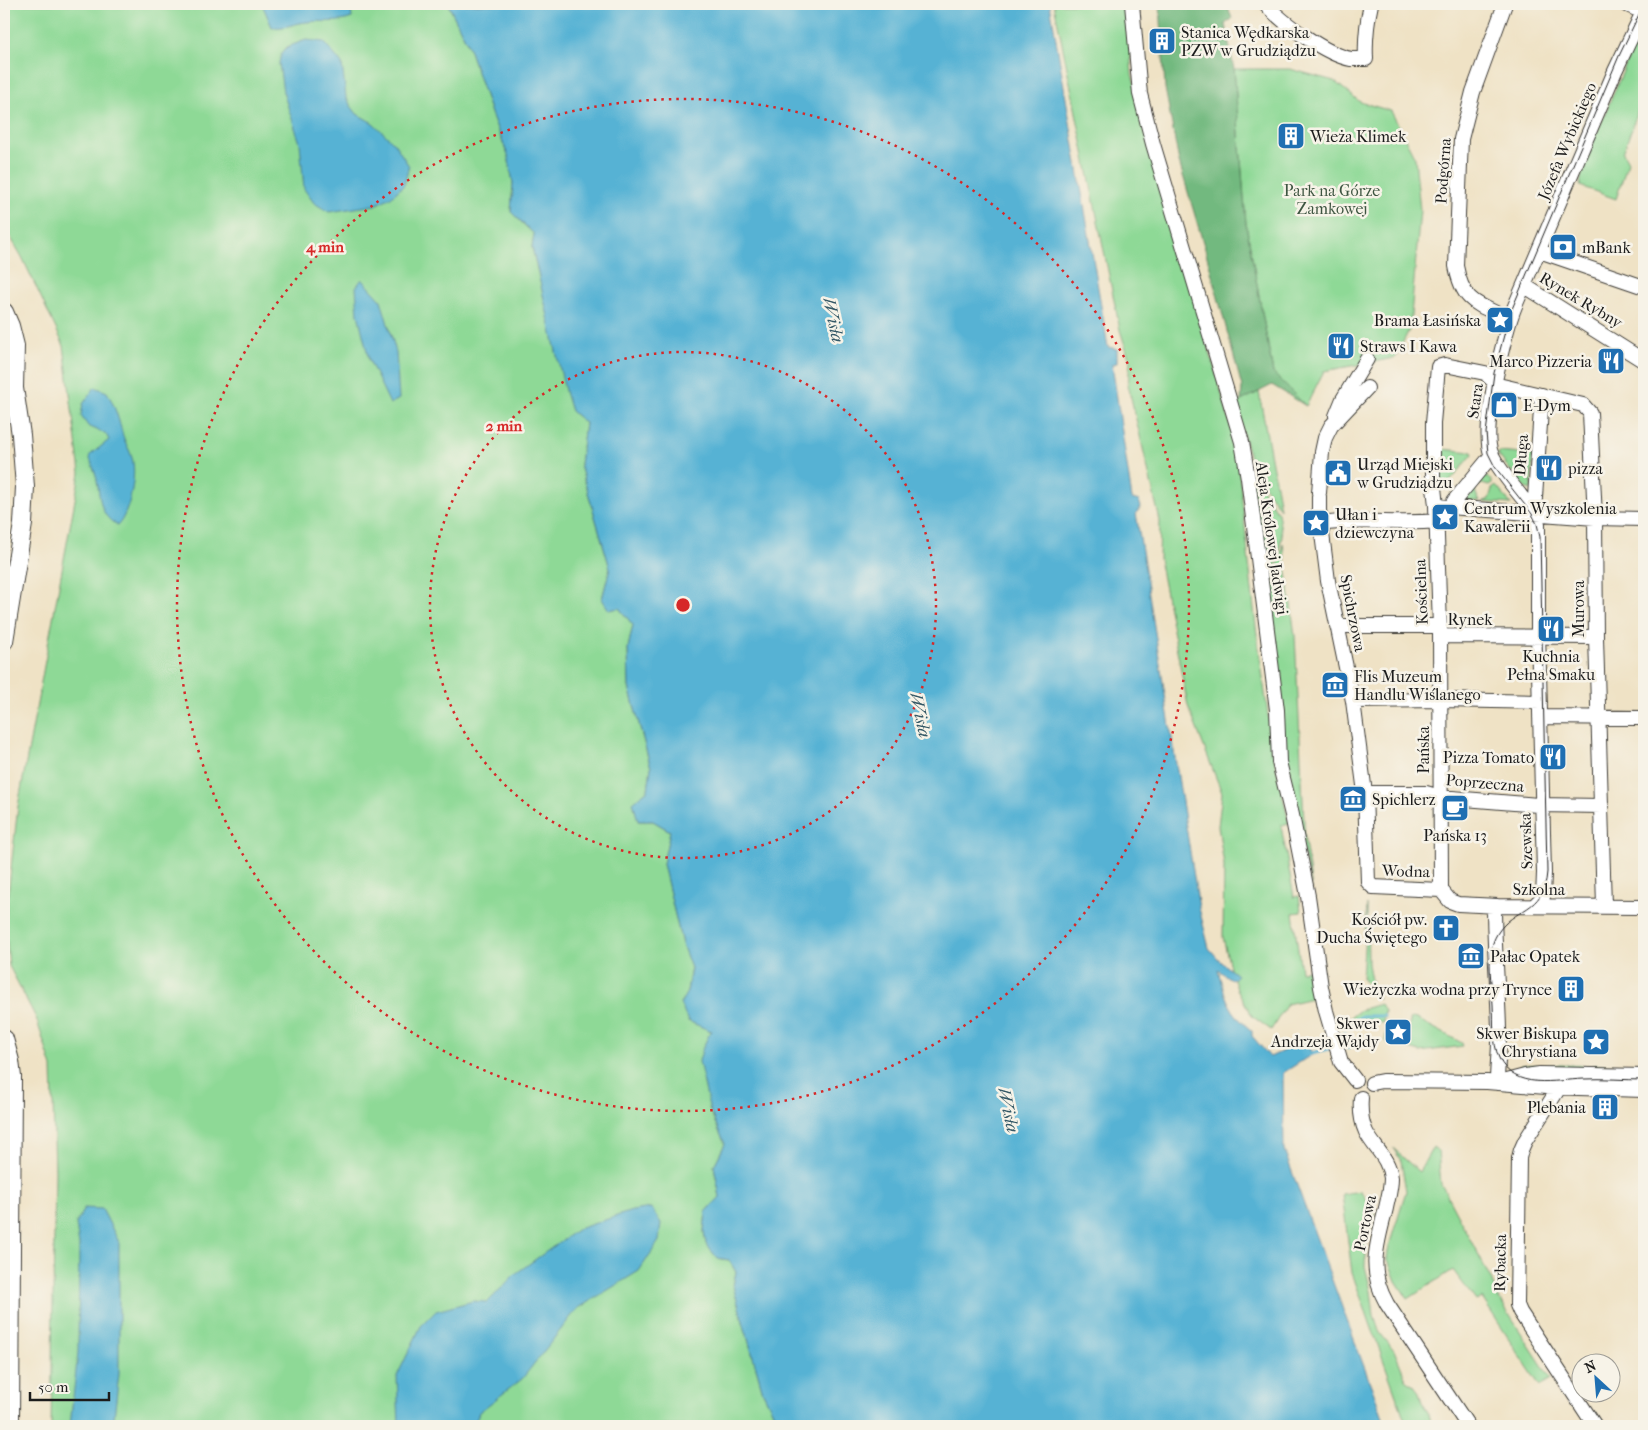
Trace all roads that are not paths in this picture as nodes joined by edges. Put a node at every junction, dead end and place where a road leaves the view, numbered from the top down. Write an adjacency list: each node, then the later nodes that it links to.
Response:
1 (1132, 4): 49 (street, Aleja Królowej Jadwigi)
2 (1266, 4): 3 (street)
3 (1372, 4)
4 (1505, 4): 11 (street, Podgórna)
5 (1625, 4): 6 (street)
6 (1644, 11): 7 (street, Józefa Wybickiego)
7 (1539, 251): 8 (street, Józefa Wybickiego); 9 (street)
8 (1524, 286): 11 (street, Stara); 13 (street, Rynek Rybny)
9 (1644, 287)
10 (4, 312): 31 (main road)
11 (1509, 319): 15 (street, Stara)
12 (1367, 359): 18 (street)
13 (1644, 360)
14 (1438, 366): 15 (street, Murowa); 20 (street, Kościelna)
15 (1495, 382): 17 (street, Murowa); 19 (street, Stara)
16 (1367, 388): 18 (street, Spichrzowa)
17 (1542, 395): 22 (street, Długa); 23 (street, Murowa)
18 (1331, 426): 26 (street, Spichrzowa)
19 (1492, 455): 21 (street); 22 (street, Stara)
20 (1436, 506): 21 (street); 25 (street, Kościelna)
21 (1454, 507): 22 (street)
22 (1534, 512): 23 (street); 29 (street, Długa)
23 (1596, 518): 24 (street); 30 (street, Murowa)
24 (1644, 519)
25 (1437, 521): 26 (street); 28 (street, Kościelna)
26 (1321, 524): 27 (street, Spichrzowa)
27 (1336, 626): 28 (street); 33 (street, Spichrzowa)
28 (1440, 631): 29 (street, Rynek); 32 (street, Rynek)
29 (1539, 637): 30 (street, Rynek); 34 (street)
30 (1596, 637): 35 (street, Murowa)
31 (4, 642)
32 (1440, 700): 33 (street); 34 (street); 38 (street, Pańska)
33 (1353, 701): 37 (street, Spichrzowa)
34 (1540, 710): 35 (street); 39 (street, Szewska)
35 (1599, 718): 36 (street); 40 (street, Murowa)
36 (1644, 718)
37 (1366, 793): 38 (street, Poprzeczna); 41 (street, Spichrzowa)
38 (1440, 797): 39 (street, Poprzeczna); 42 (street, Pańska)
39 (1542, 805): 40 (street, Poprzeczna); 44 (street, Szewska)
40 (1602, 806): 45 (street, Murowa)
41 (1371, 885): 42 (street, Wodna)
42 (1440, 890): 43 (street, Szkolna)
43 (1494, 906): 44 (street, Szkolna); 51 (street)
44 (1534, 906): 45 (street, Szkolna)
45 (1604, 906): 46 (street, Szkolna)
46 (1644, 907)
47 (4, 1039): 55 (main road)
48 (1644, 1076): 51 (street)
49 (1355, 1080): 50 (street); 54 (street)
50 (1372, 1083): 51 (street); 54 (street)
51 (1497, 1083): 52 (street)
52 (1560, 1088): 53 (street); 57 (street, Rybacka)
53 (1644, 1090)
54 (1361, 1098): 56 (street, Portowa)
55 (10, 1426)
56 (1468, 1426)
57 (1595, 1426)

